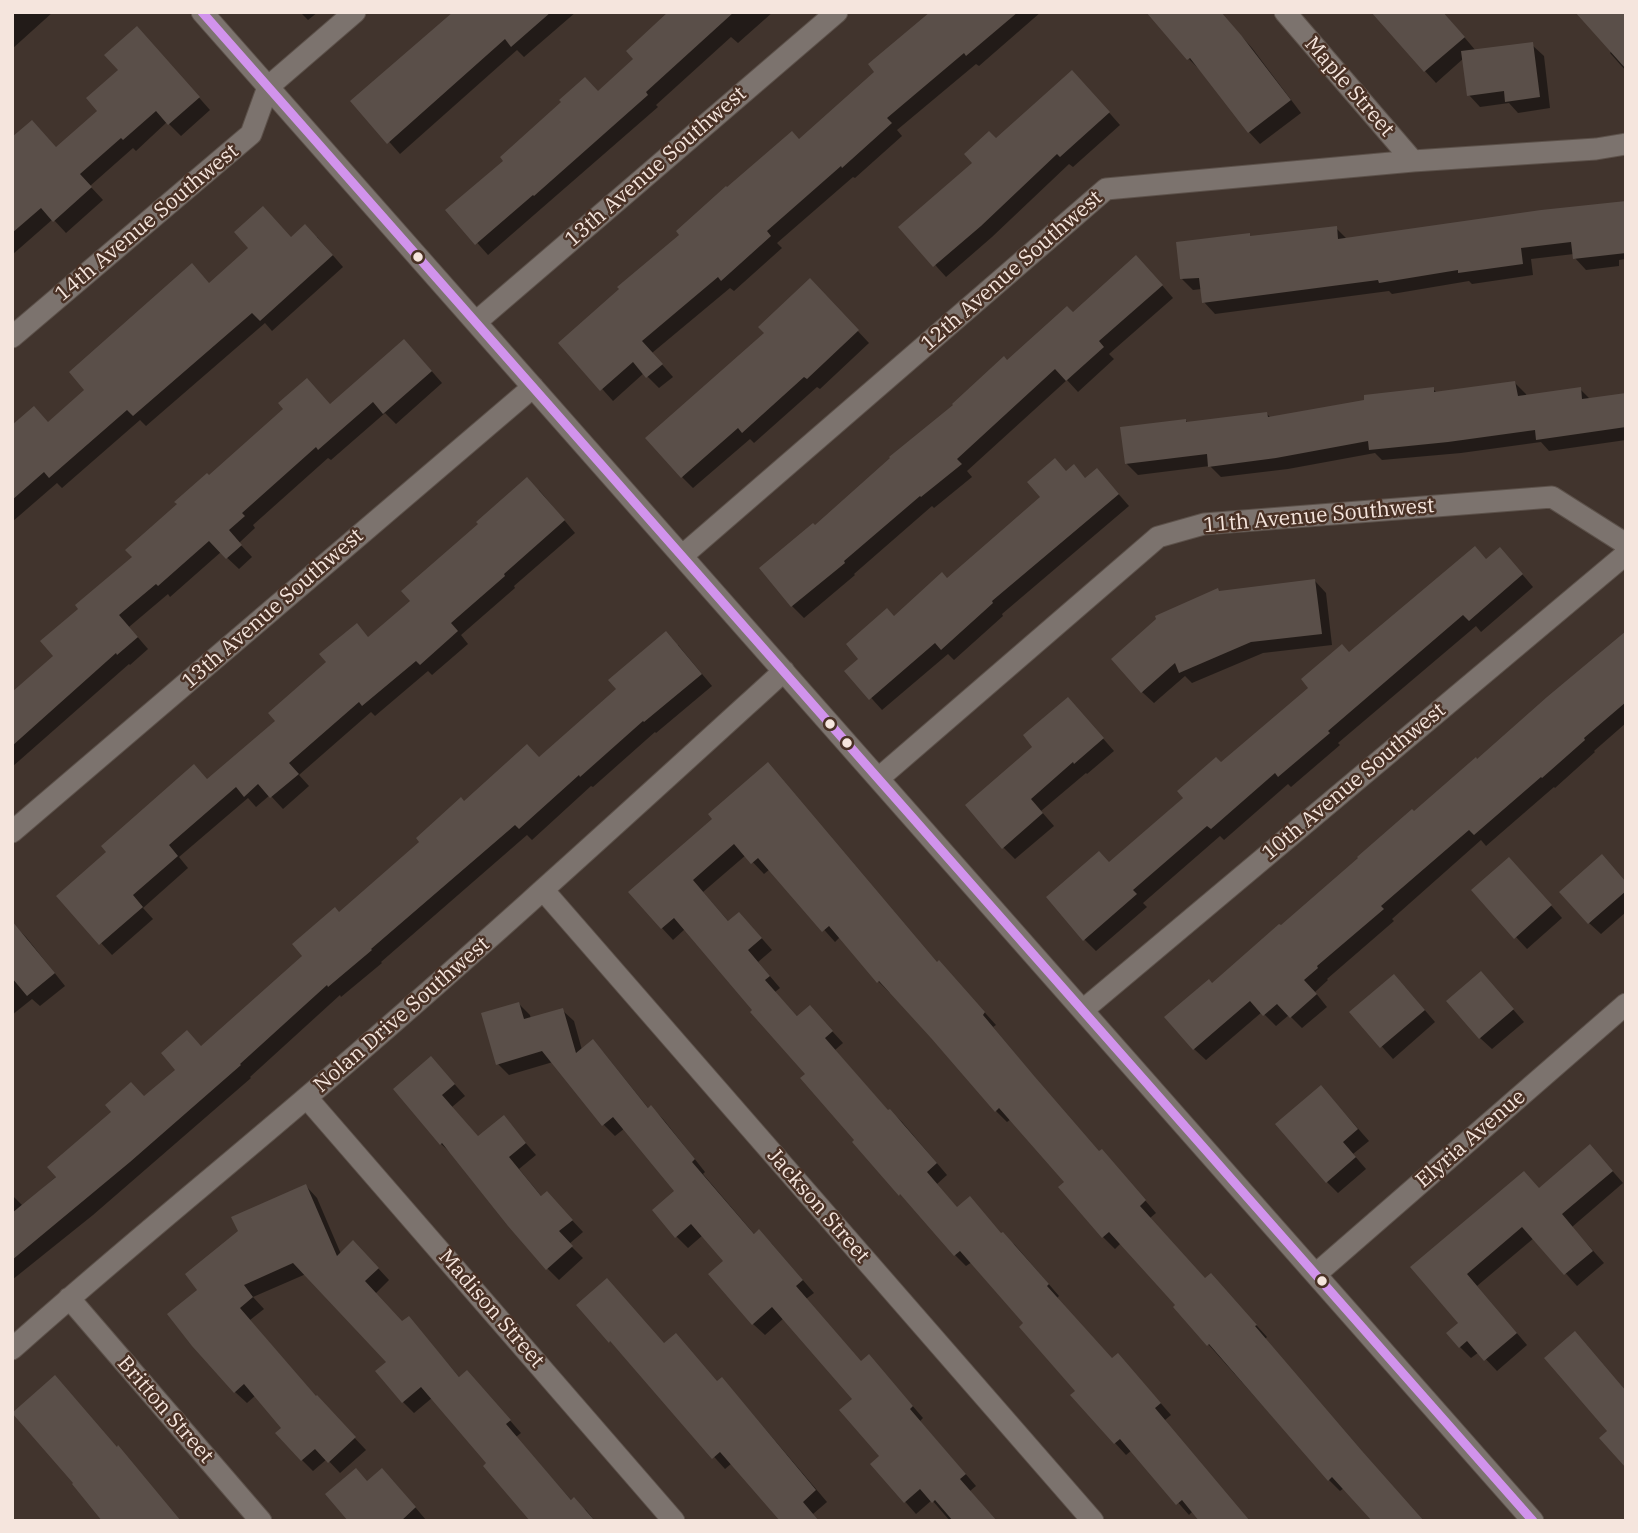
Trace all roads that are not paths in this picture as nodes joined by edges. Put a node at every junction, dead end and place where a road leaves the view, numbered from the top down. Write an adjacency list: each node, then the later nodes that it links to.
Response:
1 (202, 12): 5 (street)
2 (355, 12): 5 (street, 14th Avenue Southwest)
3 (837, 12): 8 (street, 13th Avenue Southwest)
4 (1285, 12): 7 (street, Maple Street)
5 (268, 87): 8 (street); 9 (street, 14th Avenue Southwest)
6 (1626, 144): 7 (street, 12th Avenue Southwest)
7 (1413, 161): 13 (street, 12th Avenue Southwest)
8 (476, 322): 10 (street)
9 (12, 337)
10 (533, 387): 13 (street); 16 (street, 13th Avenue Southwest)
11 (1626, 544): 15 (street, 11th Avenue Southwest)
12 (1626, 554): 19 (street, 10th Avenue Southwest)
13 (682, 556): 14 (street)
14 (784, 671): 15 (street); 17 (street, Nolan Drive Southwest)
15 (878, 778): 19 (street)
16 (12, 832)
17 (544, 891): 20 (street, Nolan Drive Southwest); 26 (street, Jackson Street)
18 (1626, 1004): 21 (street, Elyria Avenue)
19 (1083, 1010): 21 (street)
20 (307, 1098): 22 (street, Nolan Drive Southwest); 25 (street, Madison Street)
21 (1315, 1274): 27 (street)
22 (69, 1298): 23 (street, Nolan Drive Southwest); 24 (street, Britton Street)
23 (12, 1349)
24 (261, 1521)
25 (674, 1521)
26 (1093, 1521)
27 (1534, 1521)

